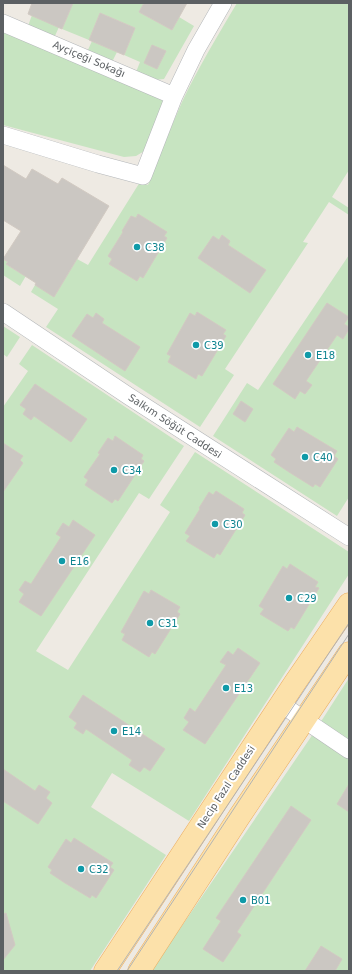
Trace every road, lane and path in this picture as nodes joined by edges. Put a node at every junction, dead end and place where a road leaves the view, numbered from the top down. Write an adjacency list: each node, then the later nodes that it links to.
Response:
1 (223, 3): 3 (street)
2 (3, 23): 3 (street, Ayçiçeği Sokağı)
3 (174, 96): 4 (street)
4 (3, 135)
5 (3, 312): 6 (street, Salkım Söğüt Caddesi)
6 (349, 537)
7 (349, 604): 9 (main road, Necip Fazıl Caddesi)
8 (349, 653): 10 (main road)
9 (281, 704): 10 (street); 12 (main road, Necip Fazıl Caddesi)
10 (304, 720): 11 (street); 13 (main road)
11 (349, 750)
12 (105, 971)
13 (139, 971)

